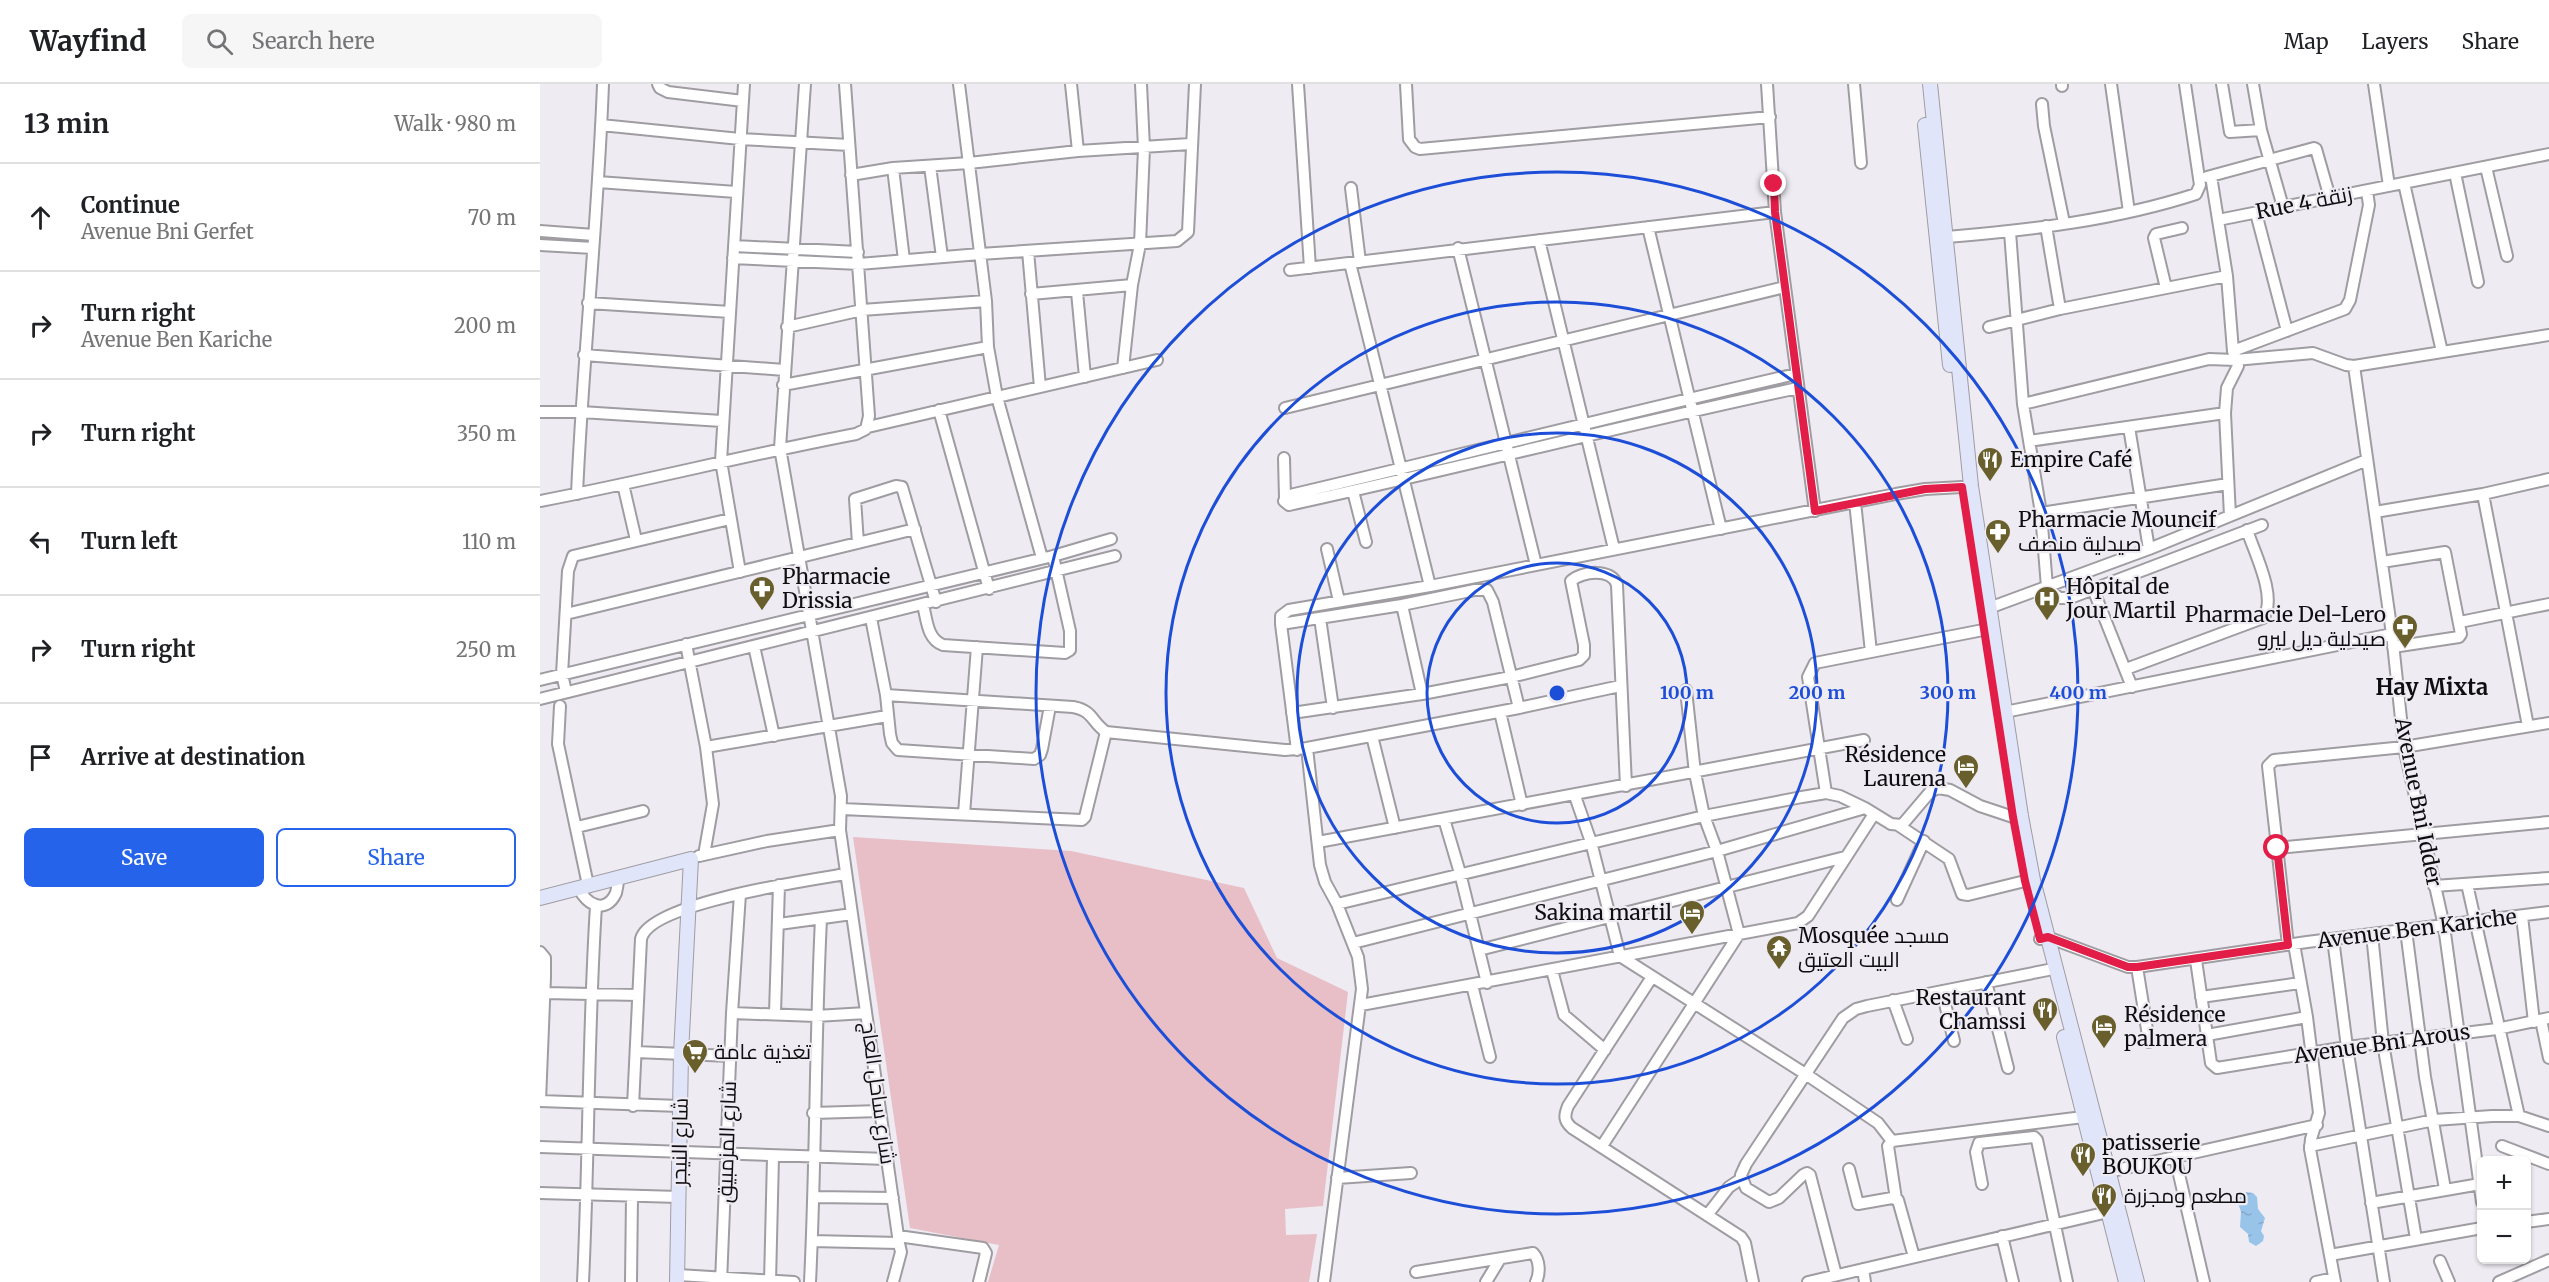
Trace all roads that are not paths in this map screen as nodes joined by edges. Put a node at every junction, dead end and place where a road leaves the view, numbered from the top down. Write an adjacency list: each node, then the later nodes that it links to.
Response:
1 (603, 84): 24 (street)
2 (658, 84): 21 (street)
3 (744, 84): 21 (street)
4 (805, 84): 27 (street, شارع ساحل العاج)
5 (846, 84): 29 (street)
6 (960, 84): 34 (street)
7 (1071, 84): 31 (street)
8 (1141, 84): 30 (street)
9 (1195, 84): 28 (street)
10 (1298, 84): 80 (street)
11 (1406, 84): 23 (street)
12 (1767, 84): 23 (street)
13 (1854, 84): 35 (street)
14 (1921, 84): 142 (street)
15 (1930, 84): 62 (street)
16 (2111, 84): 52 (street)
17 (2185, 84): 42 (street)
18 (2222, 84): 25 (street)
19 (2253, 84): 25 (street)
20 (2374, 84): 45 (street)
21 (743, 100): 26 (street)
22 (2042, 104): 55 (street)
23 (1770, 117): 51 (street)
24 (602, 125): 26 (street); 43 (street)
25 (2261, 130): 33 (street)
26 (740, 139): 27 (street); 48 (street)
27 (800, 143): 29 (street); 68 (street, شارع ساحل العاج)
28 (1190, 144): 30 (street); 64 (street)
29 (849, 146): 40 (street)
30 (1144, 148): 31 (street); 64 (street)
31 (1078, 151): 34 (street)
32 (2549, 154): 37 (street, Rue 4 زنقة)
33 (2270, 160): 41 (street); 49 (street); 50 (street)
34 (969, 163): 36 (street); 72 (street)
35 (1861, 163)
36 (930, 166): 38 (street); 74 (street)
37 (2486, 167): 39 (street, Rue 4 زنقة); 73 (street)
38 (893, 168): 40 (street); 76 (street)
39 (2455, 173): 44 (street, Rue 4 زنقة); 83 (street)
40 (851, 175): 71 (street)
41 (2211, 176): 42 (street); 54 (street)
42 (2199, 179): 52 (street)
43 (598, 182): 48 (street); 61 (street)
44 (2404, 183): 45 (street, Rue 4 زنقة); 102 (street)
45 (2389, 186): 47 (street, Rue 4 زنقة)
46 (1352, 188): 78 (street)
47 (2367, 190): 49 (street, Rue 4 زنقة); 98 (street)
48 (736, 192): 66 (street)
49 (2330, 198): 50 (street, Rue 4 زنقة)
50 (2283, 207): 53 (street, Rue 4 زنقة)
51 (1775, 212): 57 (street); 85 (street)
52 (2129, 212): 55 (street)
53 (2256, 213): 54 (street, Rue 4 زنقة); 98 (street)
54 (2218, 220): 82 (street)
55 (2064, 223): 56 (street)
56 (2046, 226): 60 (street); 91 (street)
57 (1648, 227): 63 (street); 94 (street)
58 (2182, 228): 86 (street)
59 (540, 231): 61 (street)
60 (2010, 232): 62 (street); 95 (street)
61 (594, 235): 67 (street)
62 (1947, 237): 185 (street)
63 (1539, 240): 69 (street); 100 (street)
64 (1140, 244): 70 (street); 84 (street)
65 (540, 245): 67 (street)
66 (734, 246): 68 (street); 75 (street)
67 (593, 248): 90 (street)
68 (793, 249): 71 (street); 77 (street, شارع ساحل العاج)
69 (1458, 249): 78 (street); 106 (street)
70 (1028, 251): 72 (street); 88 (street)
71 (858, 252): 79 (street)
72 (980, 254): 74 (street); 89 (street)
73 (2507, 256)
74 (942, 257): 76 (street)
75 (733, 258): 77 (street); 93 (street)
76 (904, 260): 79 (street)
77 (792, 262): 79 (street); 96 (street, شارع ساحل العاج)
78 (1355, 262): 80 (street); 115 (street)
79 (859, 264): 92 (street)
80 (1310, 268): 81 (street)
81 (1290, 270)
82 (2227, 276): 86 (street); 104 (street)
83 (2478, 282)
84 (1132, 285): 87 (street); 109 (street)
85 (1785, 287): 94 (street); 112 (street)
86 (2166, 288): 91 (street)
87 (1077, 292): 88 (street); 113 (street)
88 (1030, 294): 116 (street)
89 (986, 301): 92 (street); 101 (street)
90 (588, 303): 93 (street); 103 (street)
91 (2060, 309): 95 (street)
92 (861, 310): 96 (street); 111 (street)
93 (730, 312): 108 (street)
94 (1669, 315): 100 (street); 119 (street)
95 (2016, 321): 97 (street); 120 (street)
96 (787, 327): 110 (street, شارع ساحل العاج)
97 (1989, 327)
98 (2287, 331): 104 (street)
99 (2549, 335): 102 (street)
100 (1563, 341): 106 (street); 130 (street)
101 (987, 347): 111 (street); 118 (street)
102 (2442, 352): 107 (street)
103 (584, 355): 108 (street); 125 (street)
104 (2234, 356): 107 (street); 120 (street); 126 (street)
105 (1156, 360): 109 (street)
106 (1485, 360): 115 (street); 132 (street)
107 (2354, 366): 136 (street, Avenue Bni Idder)
108 (725, 367): 110 (street); 127 (street)
109 (1123, 368): 113 (street)
110 (784, 370): 114 (street, شارع ساحل العاج)
111 (865, 371): 114 (street); 128 (street)
112 (1796, 374): 117 (street); 119 (street)
113 (1085, 376): 116 (street)
114 (783, 385): 133 (street, شارع ساحل العاج)
115 (1381, 385): 121 (street); 138 (street)
116 (1040, 387): 118 (street)
117 (1798, 388): 123 (street); 150 (street)
118 (997, 397): 122 (street); 169 (street)
119 (1689, 398): 123 (street); 130 (street)
120 (2023, 404): 131 (street)
121 (1285, 408)
122 (939, 410): 128 (street); 173 (street)
123 (1692, 410): 130 (street); 157 (street)
124 (540, 412): 125 (street)
125 (581, 412): 127 (street); 144 (street)
126 (2225, 413): 129 (street); 141 (street)
127 (722, 421): 137 (street)
128 (868, 427): 133 (street)
129 (2129, 427): 131 (street); 146 (street)
130 (1585, 429): 132 (street); 134 (street); 164 (street)
131 (2029, 441): 152 (street)
132 (1506, 444): 134 (street); 138 (street)
133 (780, 448): 137 (street); 168 (street, شارع ساحل العاج)
134 (1509, 456): 138 (street); 171 (street)
135 (1284, 458): 147 (street)
136 (2367, 460): 151 (street, Avenue Bni Idder); 153 (street)
137 (721, 461): 140 (street); 154 (street)
138 (1403, 475): 143 (street); 147 (street); 176 (street)
139 (2549, 479): 145 (street)
140 (623, 484): 144 (street); 159 (street)
141 (2228, 484): 146 (street); 153 (street)
142 (1962, 487): 149 (street); 193 (street)
143 (1353, 491): 147 (street); 161 (street)
144 (577, 494): 148 (street)
145 (2483, 494): 151 (street); 186 (street)
146 (2141, 496): 152 (street); 165 (street)
147 (1285, 498)
148 (540, 501)
149 (1855, 502): 150 (street); 200 (street)
150 (1815, 511): 157 (street)
151 (2375, 512): 170 (street, Avenue Bni Idder)
152 (2041, 513): 177 (street)
153 (2230, 516): 165 (street)
154 (730, 519): 159 (street); 172 (street)
155 (2262, 525): 158 (street)
156 (915, 529): 162 (street); 162 (street); 175 (street)
157 (1721, 529): 164 (street)
158 (2247, 530): 179 (street); 202 (street)
159 (636, 540): 187 (street)
160 (1111, 540): 166 (street)
161 (1366, 542)
162 (858, 543): 168 (street)
163 (1327, 549): 181 (street)
164 (1614, 549): 171 (street)
165 (2149, 549): 177 (street)
166 (1053, 555): 169 (street); 174 (street)
167 (1115, 556): 174 (street)
168 (800, 557): 172 (street); 188 (street, شارع ساحل العاج)
169 (1042, 558): 173 (street)
170 (2382, 562): 191 (street); 195 (street, Avenue Bni Idder)
171 (1536, 565): 176 (street)
172 (740, 572): 187 (street)
173 (983, 572): 175 (street); 178 (street)
174 (1058, 572): 178 (street); 198 (street)
175 (930, 585): 180 (street); 188 (street)
176 (1431, 586): 181 (street)
177 (2048, 587): 179 (street); 185 (street)
178 (989, 589): 180 (street)
179 (2093, 589): 203 (street)
180 (936, 602): 183 (street)
181 (1339, 602): 192 (street)
182 (2549, 604): 186 (street)
183 (923, 605): 189 (street); 198 (street)
184 (1402, 605): 190 (street); 205 (street); 212 (street)
185 (1989, 608): 221 (street)
186 (2507, 612): 191 (street); 225 (street)
187 (566, 614): 204 (street)
188 (809, 614): 194 (street, شارع ساحل العاج); 196 (street)
189 (871, 618): 194 (street); 213 (street)
190 (1320, 618): 192 (street); 218 (street)
191 (2460, 622): 199 (street)
192 (1281, 624): 222 (street)
193 (1983, 630): 200 (street); 246 (street)
194 (813, 632): 197 (street); 226 (street, شارع ساحل العاج)
195 (2391, 634): 199 (street, Avenue Bni Idder); 207 (street)
196 (686, 644): 201 (street); 204 (street)
197 (754, 646): 201 (street); 228 (street)
198 (977, 647): 215 (street)
199 (2393, 647): 232 (street, Avenue Bni Idder)
200 (1871, 652): 234 (street)
201 (690, 662): 211 (street); 231 (street)
202 (2150, 662): 203 (street); 207 (street)
203 (2126, 669): 209 (street)
204 (562, 674): 206 (street); 211 (street)
205 (1511, 677): 208 (street); 212 (street); 219 (street)
206 (540, 680)
207 (2154, 682): 209 (street)
208 (1620, 686): 219 (street); 237 (street)
209 (2132, 687): 221 (street)
210 (1686, 690): 236 (street)
211 (566, 692): 214 (street)
212 (1422, 694): 218 (street)
213 (886, 695): 215 (street); 223 (street)
214 (540, 699)
215 (972, 699): 217 (street); 235 (street)
216 (560, 706): 250 (street)
217 (1050, 706): 227 (street); 235 (street)
218 (1333, 708): 222 (street)
219 (1520, 708): 220 (street)
220 (1500, 712): 229 (street); 240 (street)
221 (2005, 712): 290 (street)
222 (1292, 713): 233 (street)
223 (887, 716): 226 (street); 235 (street)
224 (2549, 723): 225 (street)
225 (2528, 726): 232 (street)
226 (828, 728): 228 (street); 241 (street, شارع ساحل العاج)
227 (1106, 732): 233 (street); 244 (street)
228 (774, 736): 231 (street)
229 (1372, 736): 233 (street); 251 (street)
230 (1864, 740): 234 (street)
231 (706, 747): 259 (street)
232 (2404, 747): 253 (street, Avenue Bni Idder); 257 (street)
233 (1302, 749): 254 (street)
234 (1820, 750): 236 (street); 238 (street)
235 (968, 754): 244 (street)
236 (1695, 773): 237 (street); 245 (street)
237 (1626, 786): 239 (street)
238 (1826, 793): 243 (street); 245 (street)
239 (1575, 796): 240 (street); 255 (street)
240 (1522, 805): 247 (street)
241 (842, 809): 244 (street); 252 (street, شارع ساحل العاج)
242 (643, 811): 250 (street)
243 (1870, 811): 249 (street); 258 (street); 260 (street)
244 (964, 814)
245 (1704, 816): 255 (street); 258 (street)
246 (2013, 817): 249 (street); 266 (street)
247 (1444, 819): 251 (street); 262 (street)
248 (2549, 822): 253 (street)
249 (1898, 825): 256 (street)
250 (577, 827): 270 (street)
251 (1395, 828): 254 (street)
252 (840, 830): 259 (street); 261 (street, شارع ساحل العاج)
253 (2422, 834): 257 (street); 269 (street, Avenue Bni Idder)
254 (1318, 842): 275 (street)
255 (1591, 842): 262 (street); 265 (street)
256 (1923, 842): 266 (street); 274 (street)
257 (2277, 848): 293 (street)
258 (1717, 851): 265 (street); 271 (street)
259 (698, 857): 263 (street); 277 (street, شارع النيجر)
260 (1845, 858): 271 (street); 288 (street)
261 (846, 873): 268 (street); 280 (street, شارع ساحل العاج)
262 (1460, 873): 275 (street); 279 (street)
263 (618, 878): 270 (street); 276 (street)
264 (2549, 878): 267 (street)
265 (1600, 880): 279 (street); 281 (street)
266 (2025, 881): 290 (street)
267 (2467, 884): 269 (street); 284 (street)
268 (779, 885): 272 (street); 285 (street)
269 (2434, 886): 286 (street, Avenue Bni Idder)
270 (583, 887): 273 (street); 276 (street)
271 (1727, 887): 281 (street); 288 (street)
272 (740, 894): 277 (street); 314 (street, شارع المزمبيق)
273 (540, 898)
274 (1897, 900)
275 (1337, 904): 292 (street)
276 (596, 906): 308 (street)
277 (687, 908): 309 (street); 332 (street, شارع النيجر)
278 (2549, 912): 282 (street, Avenue Ben Kariche)
279 (1470, 913): 292 (street); 294 (street)
280 (852, 914): 283 (street); 316 (street, شارع ساحل العاج)
281 (1610, 916): 294 (street); 296 (street)
282 (2522, 916): 284 (street, Avenue Ben Kariche); 319 (street)
283 (821, 920): 285 (street); 317 (street)
284 (2476, 921): 286 (street, Avenue Ben Kariche); 320 (street)
285 (779, 924): 315 (street)
286 (2444, 926): 287 (street, Avenue Ben Kariche); 321 (street, Avenue Bni Idder)
287 (2406, 930): 289 (street, Avenue Ben Kariche); 323 (street)
288 (1739, 934): 296 (street); 312 (street)
289 (2372, 934): 291 (street, Avenue Ben Kariche); 327 (street)
290 (2044, 938): 298 (street, Avenue Ben Kariche); 300 (street); 369 (street)
291 (2333, 939): 293 (street, Avenue Ben Kariche); 328 (street)
292 (1353, 943): 313 (street)
293 (2291, 945): 297 (street, Avenue Ben Kariche); 304 (street)
294 (1479, 950): 303 (street)
295 (540, 952): 307 (street)
296 (1620, 956): 299 (street); 301 (street)
297 (2196, 960): 298 (street, Avenue Ben Kariche); 310 (street)
298 (2137, 967): 326 (street)
299 (1552, 970): 303 (street); 329 (street)
300 (2048, 970): 302 (street); 345 (street)
301 (1652, 977): 312 (street); 329 (street)
302 (1986, 982): 306 (street); 336 (street)
303 (1486, 983): 305 (street)
304 (2300, 983): 310 (street); 318 (street)
305 (1472, 985): 313 (street); 334 (street)
306 (1942, 991): 311 (street); 325 (street)
307 (545, 993): 308 (street); 338 (street)
308 (590, 994): 309 (street); 339 (street)
309 (638, 995): 330 (street)
310 (2201, 997): 322 (street)
311 (1893, 1000): 324 (street); 337 (street)
312 (1694, 1003): 337 (street); 353 (street)
313 (1360, 1005): 371 (street)
314 (732, 1013): 315 (street); 333 (street, شارع المزمبيق)
315 (775, 1013): 317 (street)
316 (866, 1013): 317 (street); 342 (street, شارع ساحل العاج)
317 (816, 1016): 343 (street)
318 (2307, 1017): 322 (street); 331 (street)
319 (2541, 1020): 320 (street, Avenue Bni Arous); 335 (street)
320 (2498, 1029): 321 (street, Avenue Bni Arous); 344 (street)
321 (2458, 1034): 323 (street, Avenue Bni Arous); 346 (street, Avenue Bni Idder)
322 (2207, 1035): 331 (street, Avenue Bni Arous)
323 (2420, 1038): 327 (street, Avenue Bni Arous); 347 (street)
324 (1906, 1039)
325 (1954, 1041)
326 (2149, 1042)
327 (2383, 1043): 328 (street, Avenue Bni Arous); 350 (street)
328 (2347, 1047): 331 (street, Avenue Bni Arous); 351 (street)
329 (1605, 1050): 353 (street)
330 (636, 1052): 332 (street); 340 (street)
331 (2312, 1053): 348 (street)
332 (681, 1054): 333 (street); 341 (street, شارع النيجر)
333 (730, 1056): 359 (street, شارع المزمبيق)
334 (1490, 1057)
335 (2549, 1058)
336 (2008, 1068)
337 (1807, 1075): 352 (street); 372 (street)
338 (540, 1101): 339 (street)
339 (587, 1102): 340 (street); 357 (street)
340 (633, 1106): 341 (street)
341 (680, 1106): 358 (street, شارع النيجر)
342 (880, 1112): 343 (street); 364 (street, شارع ساحل العاج)
343 (813, 1113): 363 (street)
344 (2518, 1116): 346 (street); 349 (street)
345 (2083, 1117): 352 (street); 386 (street)
346 (2471, 1117): 347 (street); 366 (street, Avenue Bni Idder)
347 (2434, 1120): 350 (street); 375 (street)
348 (2317, 1125): 354 (street); 362 (street)
349 (2549, 1126)
350 (2398, 1128): 351 (street); 379 (street)
351 (2361, 1135): 354 (street); 385 (street)
352 (1892, 1141): 383 (street)
353 (1602, 1146): 387 (street)
354 (2310, 1146): 397 (street)
355 (2502, 1146): 361 (street)
356 (540, 1147): 357 (street)
357 (588, 1149): 358 (street); 377 (street)
358 (681, 1153): 359 (street); 380 (street, شارع النيجر)
359 (726, 1155): 360 (street); 406 (street, شارع المزمبيق)
360 (773, 1156): 363 (street); 408 (street)
361 (2518, 1156)
362 (2175, 1157): 369 (street); 425 (street)
363 (815, 1158): 364 (street); 381 (street)
364 (887, 1159): 382 (street, شارع ساحل العاج)
365 (2531, 1159): 367 (street)
366 (2477, 1162)
367 (2549, 1164)
368 (1849, 1169): 383 (street)
369 (2108, 1172): 424 (street)
370 (1411, 1173): 371 (street)
371 (1337, 1178): 416 (street)
372 (1742, 1179): 387 (street); 404 (street)
373 (1982, 1184): 390 (street)
374 (2477, 1184): 375 (street)
375 (2445, 1189): 379 (street)
376 (540, 1193): 377 (street); 384 (street)
377 (587, 1194): 378 (street); 410 (street)
378 (632, 1196): 380 (street); 411 (street)
379 (2409, 1196): 385 (street); 393 (street)
380 (679, 1197): 405 (street, شارع النيجر)
381 (813, 1197): 382 (street); 395 (street)
382 (893, 1198): 394 (street, شارع ساحل العاج)
383 (1896, 1199): 398 (street)
384 (540, 1200)
385 (2371, 1203): 396 (street)
386 (2109, 1212): 390 (street); 423 (street)
387 (1708, 1214): 418 (street)
388 (2549, 1219): 389 (street)
389 (2531, 1221)
390 (2055, 1224): 392 (street); 422 (street)
391 (2477, 1229): 393 (street)
392 (2002, 1236): 398 (street); 421 (street)
393 (2416, 1239): 396 (street)
394 (898, 1240): 395 (street); 414 (street, شارع ساحل العاج); 415 (street)
395 (812, 1241): 413 (street)
396 (2377, 1245): 397 (street); 427 (street)
397 (2330, 1255): 407 (street)
398 (1914, 1257): 402 (street)
399 (1500, 1258): 403 (street); 409 (street); 417 (street)
400 (2549, 1260): 429 (street)
401 (2440, 1261): 428 (street)
402 (1863, 1269): 404 (street); 420 (street)
403 (1416, 1272)
404 (1836, 1275): 419 (street)
405 (678, 1279): 406 (street)
406 (721, 1280): 408 (street)
407 (2335, 1280): 426 (street)
408 (770, 1281): 412 (street)
409 (1540, 1281)
410 (583, 1282)
411 (631, 1282)
412 (794, 1282)
413 (810, 1282)
414 (893, 1282)
415 (979, 1282)
416 (1324, 1282)
417 (1486, 1282)
418 (1753, 1282)
419 (1808, 1282)
420 (1865, 1282)
421 (2013, 1282)
422 (2067, 1282)
423 (2126, 1282)
424 (2137, 1282)
425 (2204, 1282)
426 (2316, 1282)
427 (2384, 1282)
428 (2449, 1282)
429 (2499, 1282)

